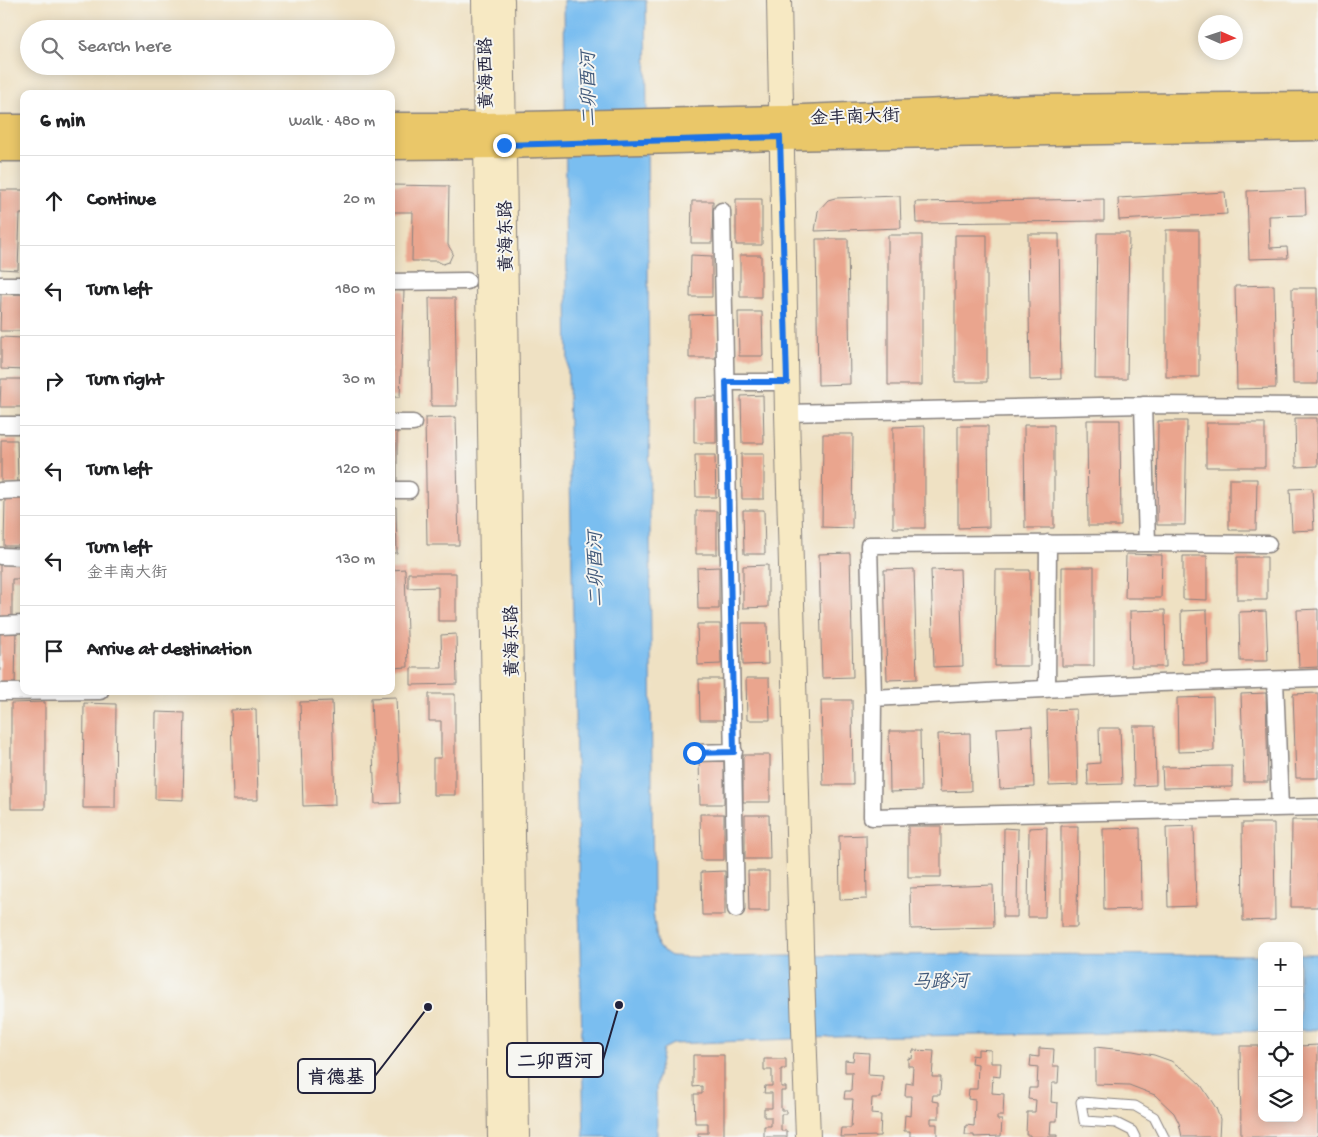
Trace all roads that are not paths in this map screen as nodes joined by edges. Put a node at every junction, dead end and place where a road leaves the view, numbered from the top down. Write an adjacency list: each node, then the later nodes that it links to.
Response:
1 (484, 0): 10 (main road, 黄海西路)
2 (502, 0): 10 (main road, 黄海西路)
3 (778, 0): 9 (main road)
4 (1318, 105): 9 (main road, 金丰南大街)
5 (395, 126): 10 (main road, 金丰南大街)
6 (1318, 127): 9 (main road, 金丰南大街)
7 (0, 128): 8 (main road)
8 (20, 128)
9 (780, 128): 10 (main road, 金丰南大街); 20 (main road)
10 (495, 135): 11 (main road, 金丰南大街); 50 (main road, 黄海东路); 51 (main road, 黄海东路)
11 (395, 146)
12 (0, 148): 13 (main road)
13 (20, 148)
14 (722, 211): 19 (street)
15 (467, 281): 16 (street)
16 (395, 282)
17 (20, 285): 18 (street)
18 (0, 286)
19 (726, 382): 20 (street); 45 (street)
20 (787, 382): 23 (main road)
21 (1143, 405): 22 (street); 23 (street); 32 (street)
22 (1318, 406)
23 (787, 413): 52 (main road)
24 (413, 422): 25 (street)
25 (395, 423)
26 (0, 425): 27 (street)
27 (20, 425)
28 (20, 490): 31 (street)
29 (395, 490): 30 (street)
30 (410, 490)
31 (0, 491)
32 (1147, 542): 33 (street); 34 (street)
33 (1048, 543): 41 (street); 44 (street)
34 (1268, 544)
35 (0, 556): 36 (street)
36 (20, 557)
37 (0, 624): 38 (street)
38 (20, 624)
39 (1318, 678): 40 (street)
40 (1275, 680): 41 (street); 48 (street)
41 (1047, 689): 44 (street)
42 (0, 692): 43 (street)
43 (20, 692)
44 (873, 698): 48 (street)
45 (734, 752): 46 (street); 49 (street)
46 (694, 753)
47 (1318, 807): 48 (street)
48 (1280, 808)
49 (736, 909)
50 (500, 1137)
51 (518, 1137)
52 (808, 1137)
53 (1134, 1137): 54 (lane)
54 (1164, 1137)

